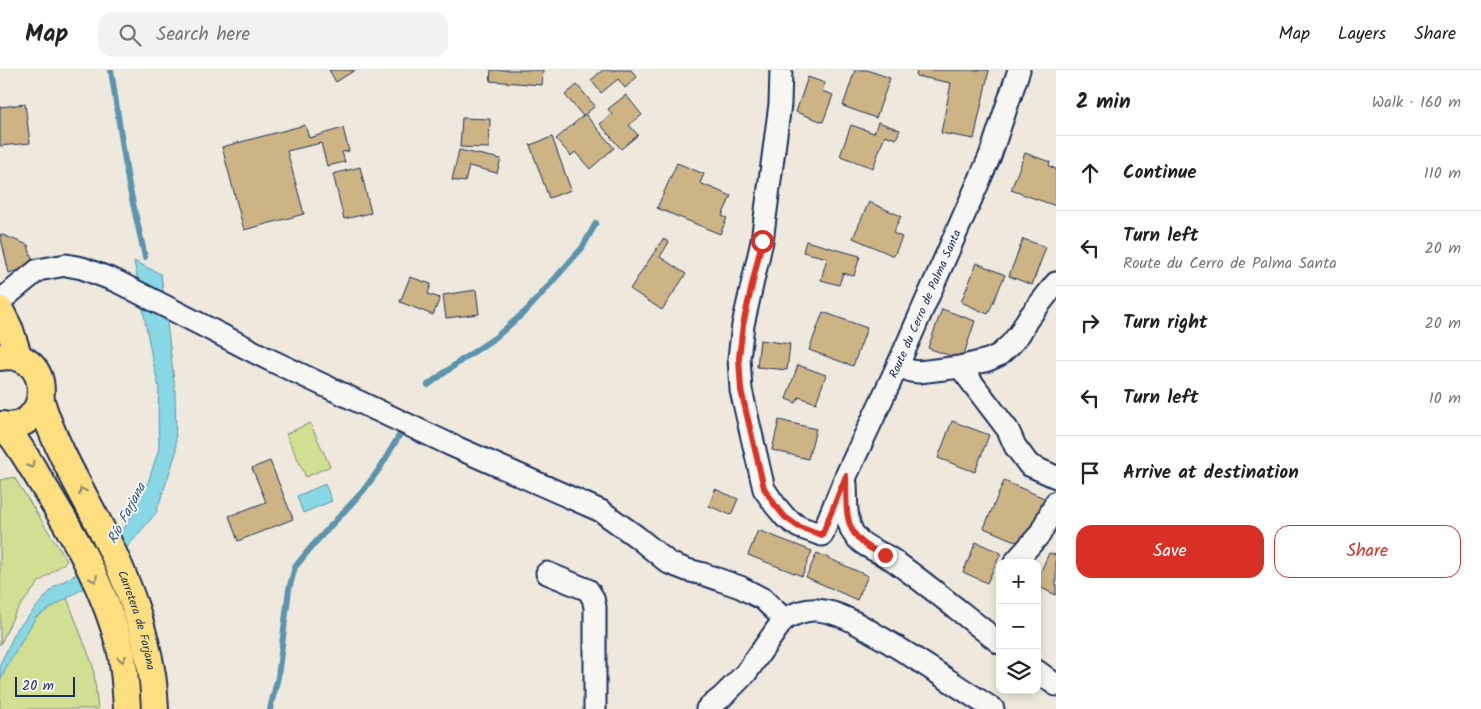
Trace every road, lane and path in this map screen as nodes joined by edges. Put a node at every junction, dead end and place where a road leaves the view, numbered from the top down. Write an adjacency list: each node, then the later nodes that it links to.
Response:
1 (781, 70): 11 (street, Route du Cerro de Palma Santa)
2 (1019, 70): 7 (street, Route du Cerro de Palma Santa)
3 (1056, 283): 8 (street)
4 (0, 301): 16 (street)
5 (0, 310): 6 (main road, Carretera de Farjana)
6 (10, 358): 9 (main road, Carretera de Farjana)
7 (898, 365): 8 (street); 11 (street, Route du Cerro de Palma Santa)
8 (960, 367): 12 (street)
9 (41, 401): 10 (main road, Carretera de Farjana); 21 (main road, Carretera de Farjana, one-way to 9)
10 (1, 425): 20 (main road, Carretera de Farjana, one-way to 20)
11 (846, 476): 17 (street)
12 (1056, 478)
13 (1056, 502): 14 (street)
14 (1018, 559)
15 (547, 573): 22 (street)
16 (784, 619): 23 (street); 24 (street)
17 (996, 640)
18 (1041, 674): 19 (street)
19 (1056, 686)
20 (127, 709)
21 (155, 709)
22 (595, 709)
23 (707, 709)
24 (993, 709)

